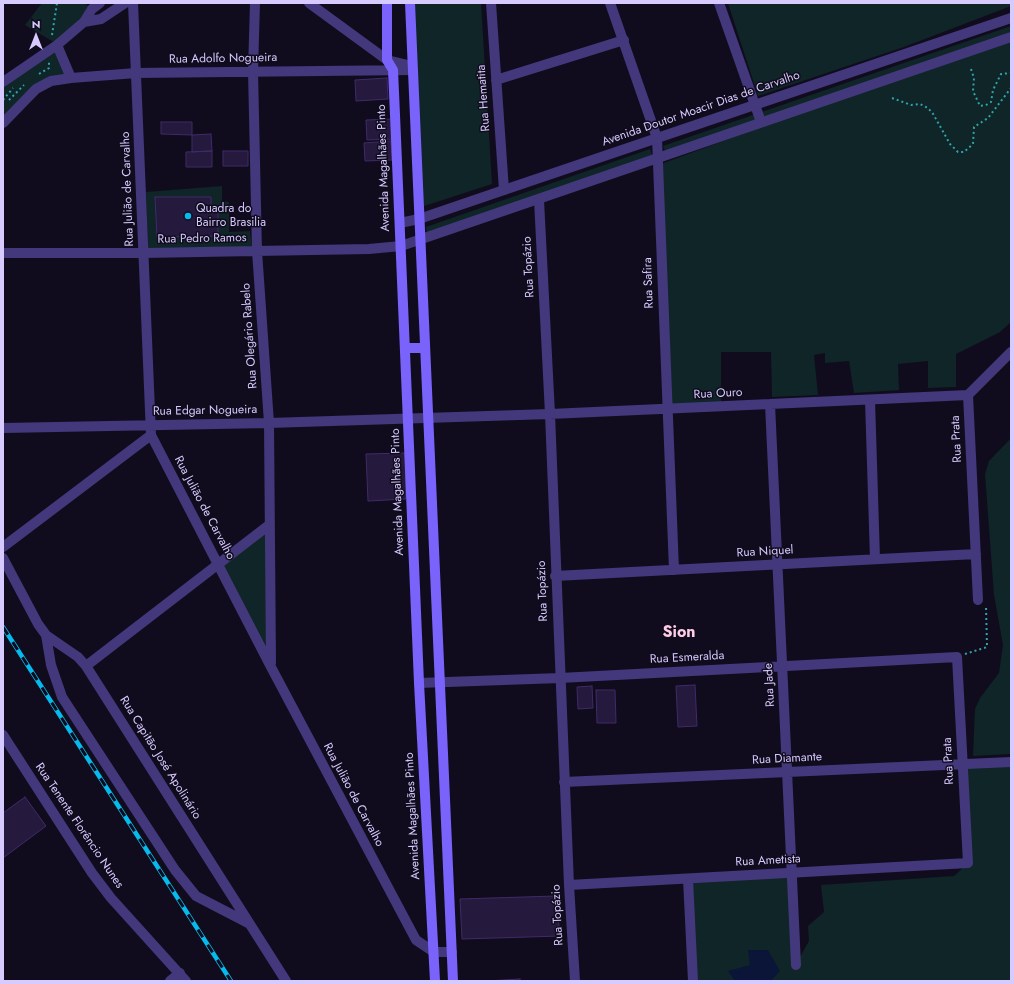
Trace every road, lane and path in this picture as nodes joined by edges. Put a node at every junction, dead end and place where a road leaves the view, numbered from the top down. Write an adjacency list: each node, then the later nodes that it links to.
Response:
1 (57, 3): 18 (path)
2 (125, 3): 12 (street)
3 (132, 3): 25 (street, Rua Julião de Carvalho)
4 (255, 3): 24 (street, Rua Olegário Rabelo)
5 (309, 3): 20 (street)
6 (387, 3): 20 (main road)
7 (410, 3): 21 (main road)
8 (491, 3): 28 (street, Rua Hematita)
9 (610, 3): 17 (street, Rua Safira)
10 (719, 3): 34 (street)
11 (92, 5): 12 (street); 14 (street)
12 (105, 15): 14 (street)
13 (1011, 18): 15 (street, Avenida Doutor Moacir Dias de Carvalho)
14 (84, 22): 18 (street)
15 (982, 27): 19 (street); 34 (street, Avenida Doutor Moacir Dias de Carvalho)
16 (1011, 37): 19 (street)
17 (624, 40): 28 (street); 37 (street, Rua Safira)
18 (54, 42): 27 (street); 29 (street)
19 (989, 45): 35 (street)
20 (387, 60): 21 (street); 22 (main road, Avenida Magalhães Pinto)
21 (412, 68): 22 (street, Rua Adolfo Nogueira); 41 (main road)
22 (393, 70): 24 (street, Rua Adolfo Nogueira); 42 (main road, Avenida Magalhães Pinto)
23 (971, 70): 26 (path)
24 (253, 71): 25 (street, Rua Adolfo Nogueira); 45 (street, Rua Olegário Rabelo)
25 (136, 73): 27 (street, Rua Adolfo Nogueira); 47 (street, Rua Julião de Carvalho)
26 (1011, 73)
27 (71, 78): 36 (street, Rua Adolfo Nogueira)
28 (496, 80): 39 (street, Rua Hematita)
29 (3, 82)
30 (1011, 88): 33 (path)
31 (11, 91): 32 (path)
32 (15, 93)
33 (892, 98)
34 (755, 105): 35 (street); 37 (street, Avenida Doutor Moacir Dias de Carvalho)
35 (761, 122): 38 (street)
36 (3, 123)
37 (657, 138): 38 (street, Rua Safira); 39 (street, Avenida Doutor Moacir Dias de Carvalho)
38 (657, 157): 40 (street); 54 (street, Rua Safira)
39 (504, 190): 41 (street, Avenida Doutor Moacir Dias de Carvalho)
40 (539, 200): 43 (street); 55 (street, Rua Topázio)
41 (419, 219): 42 (street, Avenida Doutor Moacir Dias de Carvalho); 43 (main road)
42 (400, 223): 44 (main road, Avenida Magalhães Pinto)
43 (420, 240): 44 (street, Rua Pedro Ramos); 49 (main road)
44 (401, 246): 45 (street, Rua Pedro Ramos); 48 (main road, Avenida Magalhães Pinto)
45 (257, 251): 47 (street, Rua Pedro Ramos); 58 (street, Rua Olegário Rabelo)
46 (3, 253): 47 (street, Rua Pedro Ramos)
47 (143, 253): 60 (street, Rua Julião de Carvalho)
48 (405, 348): 49 (main road); 57 (main road, Avenida Magalhães Pinto)
49 (425, 348): 56 (main road)
50 (1011, 352): 51 (street)
51 (968, 395): 52 (street, Rua Ouro); 63 (street, Rua Prata)
52 (870, 400): 53 (street, Rua Ouro); 65 (street)
53 (770, 404): 54 (street, Rua Ouro); 67 (street, Rua Jade)
54 (668, 409): 55 (street, Rua Ouro); 68 (street, Rua Safira)
55 (550, 414): 56 (street, Rua Ouro); 69 (street, Rua Topázio)
56 (428, 417): 57 (street, Rua Ouro); 77 (main road)
57 (408, 418): 58 (street, Rua Edgar Nogueira); 78 (main road, Avenida Magalhães Pinto)
58 (268, 423): 60 (street, Rua Edgar Nogueira); 61 (street, Rua Olegário Rabelo)
59 (3, 428): 60 (street, Rua Edgar Nogueira)
60 (152, 430): 62 (street); 66 (street, Rua Julião de Carvalho)
61 (269, 525): 66 (street); 75 (street, Rua Olegário Rabelo)
62 (3, 547)
63 (976, 554): 65 (street, Rua Niquel); 70 (street, Rua Prata)
64 (3, 558): 71 (street, Rua Capitão José Apolinário)
65 (875, 559): 67 (street, Rua Niquel)
66 (218, 563): 73 (street); 75 (street, Rua Julião de Carvalho)
67 (777, 565): 68 (street, Rua Niquel); 74 (street, Rua Jade)
68 (674, 570): 69 (street, Rua Niquel)
69 (555, 576): 76 (street, Rua Topázio)
70 (978, 600): 72 (path)
71 (46, 635): 73 (street, Rua Capitão José Apolinário); 88 (street)
72 (957, 657): 74 (street, Rua Esmeralda); 81 (street, Rua Prata)
73 (86, 666): 88 (street, Rua Capitão José Apolinário)
74 (782, 666): 76 (street, Rua Esmeralda); 82 (street, Rua Jade)
75 (271, 667): 89 (street, Rua Julião de Carvalho)
76 (560, 678): 77 (street, Rua Esmeralda); 83 (street, Rua Topázio)
77 (440, 682): 78 (street, Rua Esmeralda); 90 (main road)
78 (419, 683): 89 (main road, Avenida Magalhães Pinto)
79 (3, 736): 92 (street, Rua Tenente Florêncio Nunes)
80 (1011, 762): 81 (street, Rua Diamante)
81 (963, 764): 82 (street, Rua Diamante); 84 (street, Rua Prata)
82 (787, 772): 83 (street, Rua Diamante); 85 (street, Rua Jade)
83 (564, 782): 87 (street, Rua Topázio)
84 (968, 863): 85 (street, Rua Ametista)
85 (792, 873): 86 (street, Rua Ametista); 91 (street, Rua Jade)
86 (688, 879): 87 (street, Rua Ametista); 98 (street)
87 (569, 885): 97 (street, Rua Topázio)
88 (250, 924): 94 (street, Rua Capitão José Apolinário)
89 (434, 952): 90 (street); 95 (main road, Avenida Magalhães Pinto)
90 (452, 952): 96 (main road)
91 (796, 965)
92 (183, 977): 93 (street)
93 (170, 981)
94 (286, 981)
95 (435, 981)
96 (453, 981)
97 (575, 981)
98 (694, 981)

